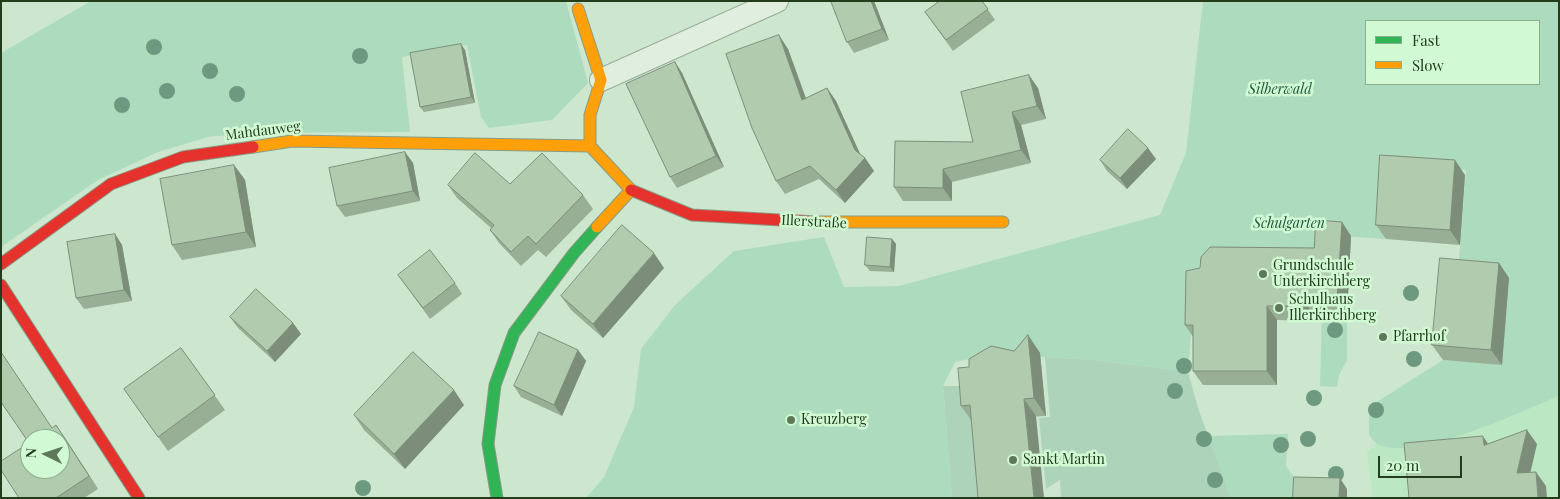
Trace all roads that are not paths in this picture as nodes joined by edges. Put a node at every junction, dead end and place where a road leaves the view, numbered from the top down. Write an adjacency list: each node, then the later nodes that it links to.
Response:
1 (776, 1): 3 (street)
2 (578, 10): 3 (street)
3 (601, 80): 4 (street)
4 (590, 146): 5 (street, Illerstraße); 7 (street, Mahdauweg)
5 (631, 190): 6 (street, Illerstraße); 10 (street)
6 (1003, 222)
7 (1, 264)
8 (1, 286): 9 (street)
9 (139, 498)
10 (497, 498)

